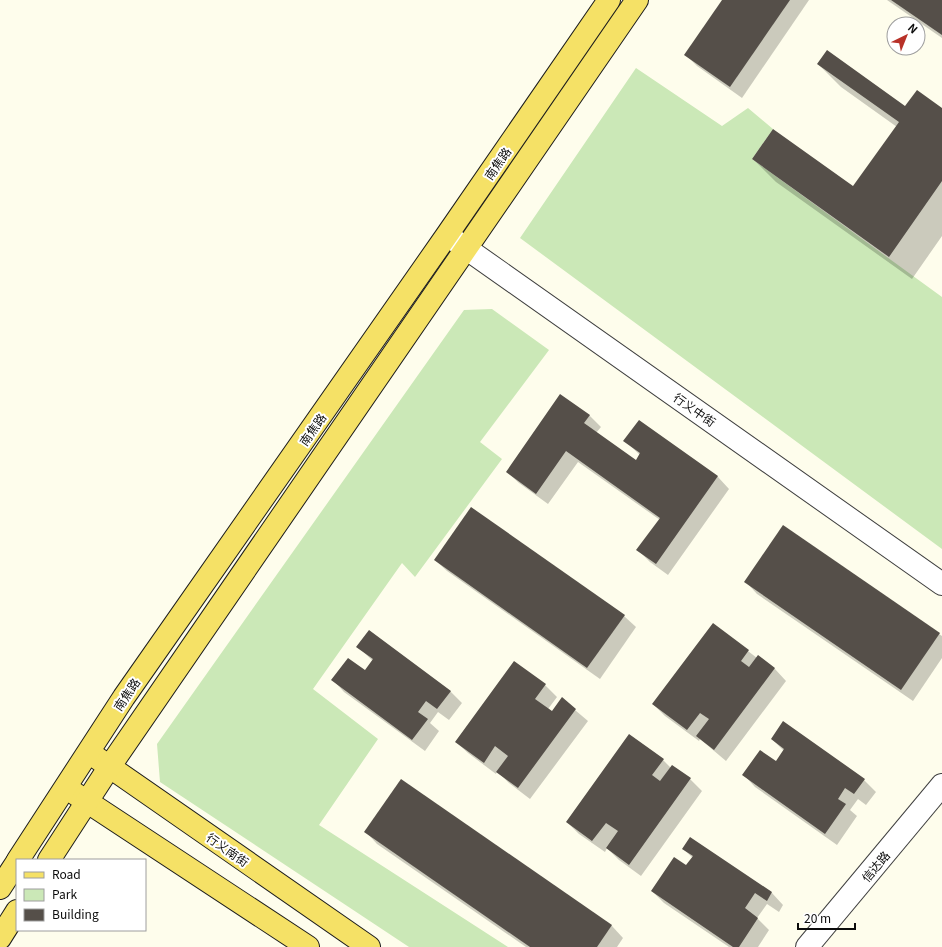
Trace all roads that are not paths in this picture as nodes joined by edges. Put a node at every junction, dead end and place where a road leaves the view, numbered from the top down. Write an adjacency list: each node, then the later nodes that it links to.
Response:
1 (609, 0): 3 (main road, 南焦路)
2 (637, 0): 4 (main road, 南焦路)
3 (448, 235): 4 (street, 行义中街); 6 (main road, 南焦路)
4 (466, 248): 5 (street, 行义中街); 7 (main road, 南焦路)
5 (942, 584)
6 (88, 752): 7 (main road, 行义南街); 9 (main road, 南焦路)
7 (110, 766): 10 (main road, 南焦路); 18 (main road, 行义南街)
8 (942, 785): 19 (street, 信达路)
9 (65, 787): 10 (main road); 11 (main road, 南焦路)
10 (86, 801): 12 (main road, 南焦路); 17 (main road)
11 (19, 859)
12 (50, 859)
13 (16, 864): 14 (main road, 南焦路)
14 (0, 888)
15 (16, 913): 16 (main road)
16 (0, 938)
17 (308, 947)
18 (369, 947)
19 (807, 947)

